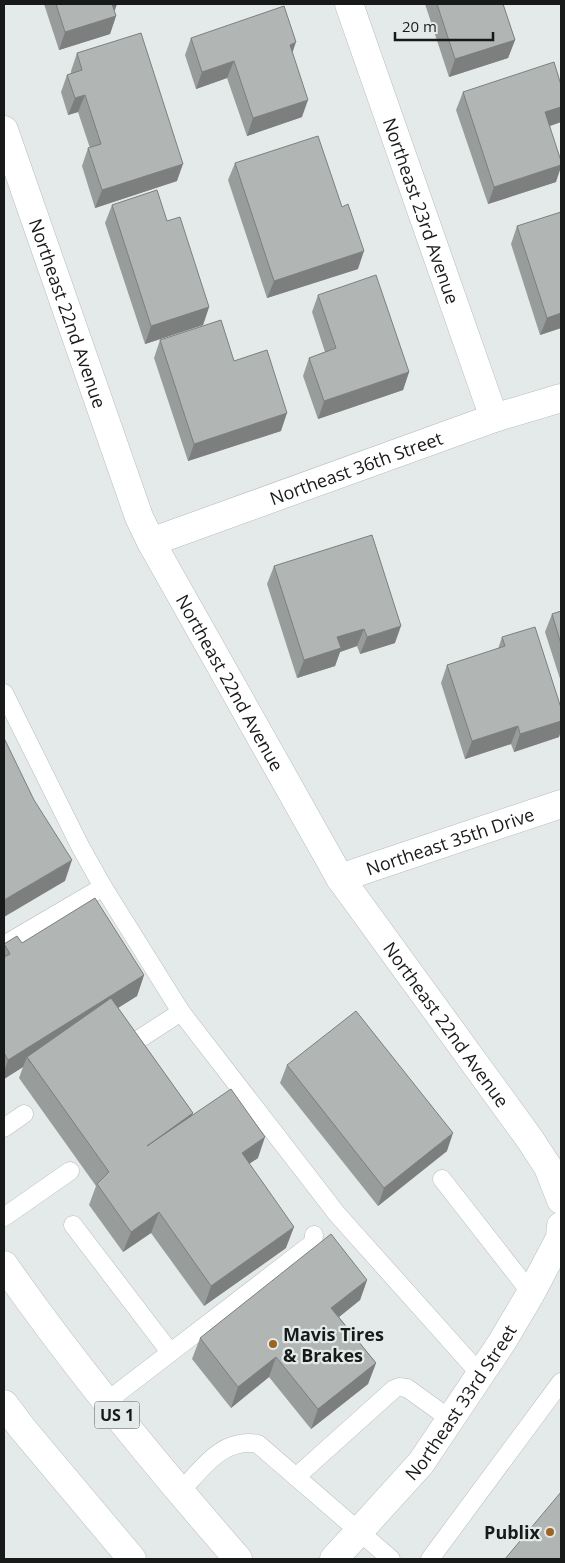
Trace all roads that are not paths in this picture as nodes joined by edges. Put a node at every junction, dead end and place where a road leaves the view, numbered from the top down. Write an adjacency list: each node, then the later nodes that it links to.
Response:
1 (349, 4): 4 (street, Northeast 23rd Avenue)
2 (4, 130): 5 (street, Northeast 22nd Avenue)
3 (561, 398): 4 (street, Northeast 36th Street)
4 (494, 418): 5 (street, Northeast 36th Street)
5 (151, 542): 8 (street, Northeast 22nd Avenue)
6 (4, 692): 9 (lane)
7 (561, 804): 8 (street, Northeast 35th Drive)
8 (340, 878): 17 (street, Northeast 22nd Avenue)
9 (103, 887): 10 (lane); 11 (lane)
10 (4, 945)
11 (181, 1012): 12 (lane); 25 (lane)
12 (130, 1045)
13 (24, 1114): 14 (lane)
14 (4, 1128)
15 (70, 1171): 18 (lane)
16 (442, 1179): 23 (lane)
17 (559, 1187)
18 (4, 1217)
19 (74, 1225): 24 (lane)
20 (561, 1226): 23 (street, Northeast 33rd Street)
21 (314, 1235): 24 (lane)
22 (4, 1266): 27 (street, US 1)
23 (531, 1293): 25 (street, Northeast 33rd Street)
24 (170, 1352): 27 (lane)
25 (480, 1374): 29 (street, Northeast 33rd Street)
26 (561, 1382): 37 (lane)
27 (106, 1402): 31 (street, US 1)
28 (4, 1404): 33 (street)
29 (450, 1419): 30 (lane); 32 (street, Northeast 33rd Street)
30 (296, 1477): 31 (lane); 32 (lane)
31 (180, 1492): 34 (street, US 1)
32 (359, 1532): 35 (street, Northeast 33rd Street); 36 (lane)
33 (132, 1559)
34 (238, 1559)
35 (334, 1559)
36 (391, 1559)
37 (430, 1559)

